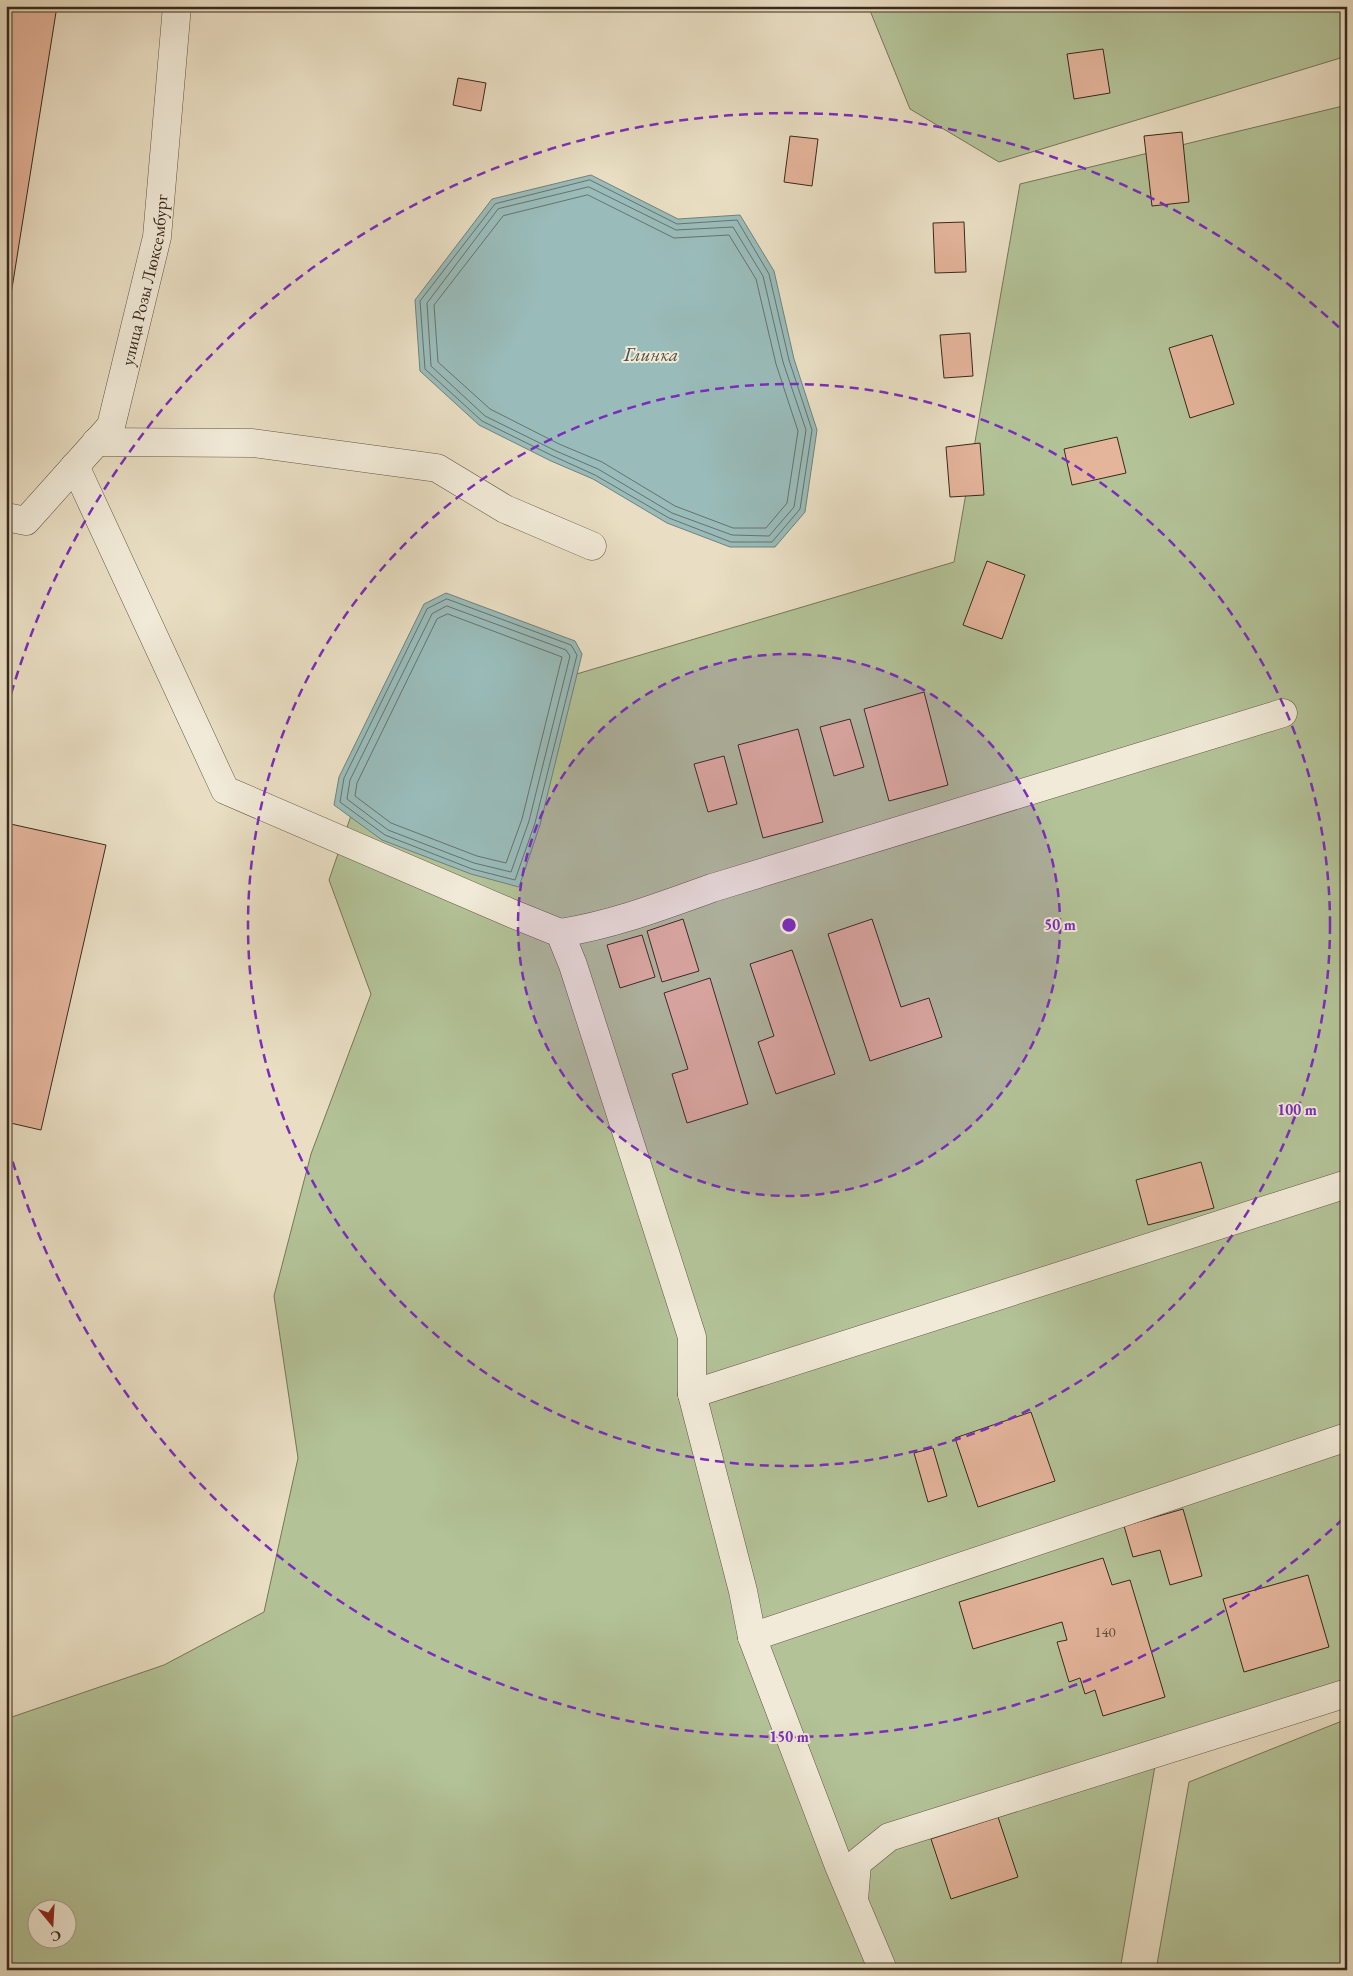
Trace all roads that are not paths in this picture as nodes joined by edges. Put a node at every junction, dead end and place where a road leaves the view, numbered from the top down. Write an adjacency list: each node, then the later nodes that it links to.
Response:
1 (177, 6): 2 (street, улица Розы Люксембург)
2 (96, 442): 3 (street, улица Розы Люксембург); 5 (street)
3 (74, 466): 4 (street, улица Розы Люксембург); 7 (street)
4 (16, 519)
5 (592, 546)
6 (1283, 713): 7 (street)
7 (560, 933): 9 (street)
8 (1347, 1184): 9 (street)
9 (692, 1394): 11 (street)
10 (1347, 1437): 11 (street)
11 (752, 1637): 13 (street)
12 (1347, 1693): 13 (street)
13 (854, 1901): 14 (street)
14 (883, 1970)

